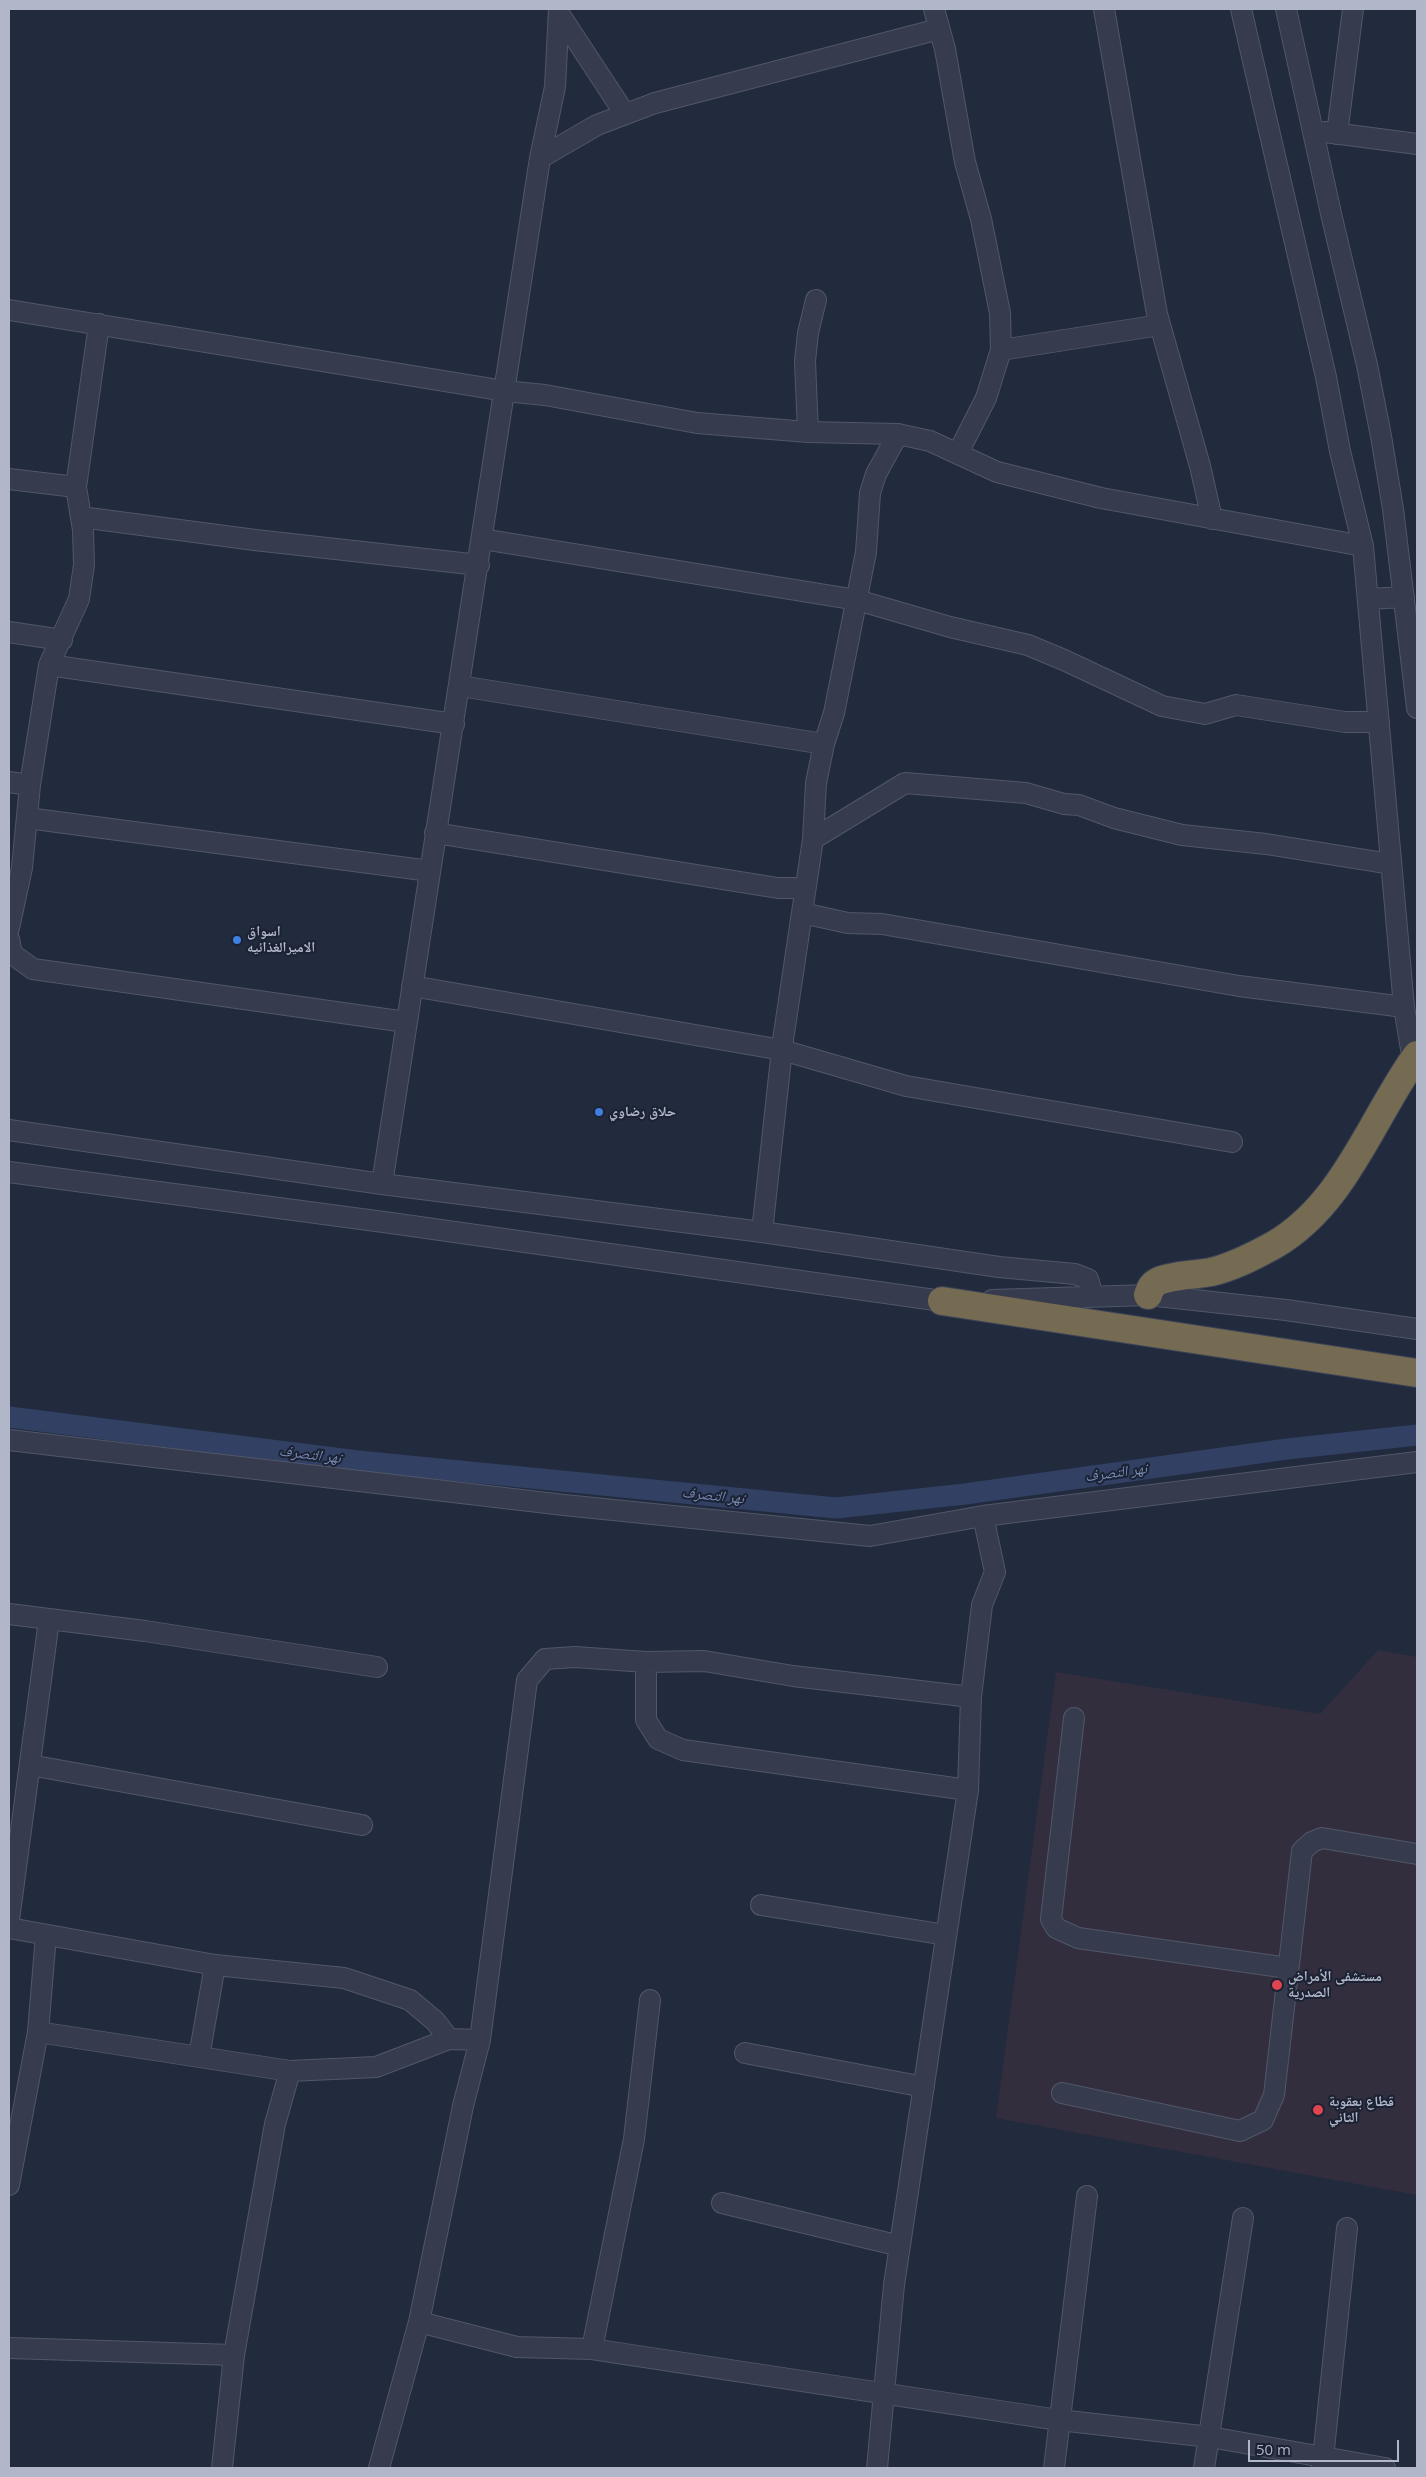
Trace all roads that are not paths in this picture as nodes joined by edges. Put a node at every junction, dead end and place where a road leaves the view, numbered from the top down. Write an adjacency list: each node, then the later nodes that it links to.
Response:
1 (934, 9): 7 (street)
2 (1104, 9): 16 (street)
3 (1241, 9): 27 (street)
4 (1286, 9): 9 (street)
5 (1353, 9): 10 (street)
6 (559, 12): 8 (street); 12 (street)
7 (939, 29): 8 (street); 17 (street)
8 (626, 114): 12 (street)
9 (1313, 131): 10 (street); 29 (street)
10 (1337, 134): 11 (street)
11 (1417, 144)
12 (540, 158): 18 (street)
13 (816, 300): 19 (street)
14 (9, 310): 15 (street)
15 (99, 324): 18 (street); 23 (street)
16 (1160, 326): 17 (street); 25 (street)
17 (1001, 350): 21 (street)
18 (504, 391): 19 (street); 26 (street)
19 (808, 432): 20 (street)
20 (898, 434): 21 (street); 31 (street)
21 (958, 454): 25 (street)
22 (9, 479): 23 (street)
23 (76, 487): 24 (street)
24 (81, 516): 28 (street); 33 (street)
25 (1212, 519): 27 (street)
26 (482, 539): 28 (street); 31 (street)
27 (1363, 546): 30 (street)
28 (479, 565): 35 (street)
29 (1404, 597): 30 (street); 36 (street)
30 (1368, 599): 37 (street)
31 (857, 600): 37 (street); 39 (street)
32 (9, 632): 33 (street)
33 (62, 640): 34 (street)
34 (49, 665): 38 (street); 41 (street)
35 (460, 686): 38 (street); 39 (street)
36 (1417, 708)
37 (1379, 722): 45 (street)
38 (454, 724): 43 (street)
39 (824, 744): 44 (street)
40 (9, 782): 41 (street)
41 (30, 785): 42 (street)
42 (27, 818): 46 (street); 49 (street)
43 (435, 833): 46 (street); 47 (street)
44 (813, 839): 45 (street); 47 (street)
45 (1391, 864): 52 (street)
46 (430, 871): 51 (street)
47 (804, 888): 48 (street)
48 (802, 913): 52 (street); 54 (street)
49 (9, 928)
50 (9, 939): 53 (street)
51 (412, 986): 53 (street); 54 (street)
52 (1404, 1007): 55 (street)
53 (406, 1022): 59 (street)
54 (782, 1050): 57 (street); 60 (street)
55 (1415, 1058): 61 (highway)
56 (9, 1130): 59 (street)
57 (1232, 1142)
58 (9, 1172): 63 (street)
59 (382, 1184): 60 (street)
60 (762, 1232): 62 (street)
61 (1148, 1295): 62 (street); 64 (street)
62 (1093, 1296): 63 (street)
63 (942, 1301): 65 (highway)
64 (1417, 1329)
65 (1417, 1373)
66 (9, 1440): 68 (street)
67 (1417, 1462): 68 (street)
68 (983, 1516): 73 (street)
69 (9, 1614): 70 (street)
70 (49, 1620): 72 (street); 75 (street)
71 (646, 1662): 73 (street); 76 (street); 89 (street)
72 (378, 1667)
73 (971, 1697): 76 (street)
74 (1074, 1718): 85 (street)
75 (30, 1766): 77 (street); 80 (street)
76 (968, 1790): 83 (street)
77 (362, 1825)
78 (1417, 1854): 85 (street)
79 (761, 1906): 83 (street)
80 (9, 1920)
81 (9, 1928): 82 (street)
82 (46, 1935): 84 (street); 87 (street)
83 (946, 1935): 93 (street)
84 (215, 1965): 88 (street); 91 (street)
85 (1288, 1968): 94 (street)
86 (650, 2000): 103 (street)
87 (38, 2032): 91 (street); 95 (street)
88 (449, 2040): 89 (street); 92 (street)
89 (480, 2040): 101 (street)
90 (745, 2053): 93 (street)
91 (199, 2057): 92 (street)
92 (290, 2071): 104 (street)
93 (924, 2087): 100 (street)
94 (1062, 2093)
95 (9, 2184)
96 (1087, 2196): 106 (street)
97 (722, 2203): 100 (street)
98 (1243, 2218): 107 (street)
99 (1347, 2228): 108 (street)
100 (900, 2246): 105 (street)
101 (419, 2322): 103 (street); 110 (street)
102 (9, 2348): 104 (street)
103 (592, 2349): 105 (street)
104 (234, 2355): 109 (street)
105 (886, 2394): 106 (street); 111 (street)
106 (1059, 2420): 107 (street); 112 (street)
107 (1210, 2437): 108 (street); 113 (street)
108 (1323, 2464): 114 (street)
109 (222, 2468)
110 (379, 2468)
111 (877, 2468)
112 (1054, 2468)
113 (1204, 2468)
114 (1385, 2468)

